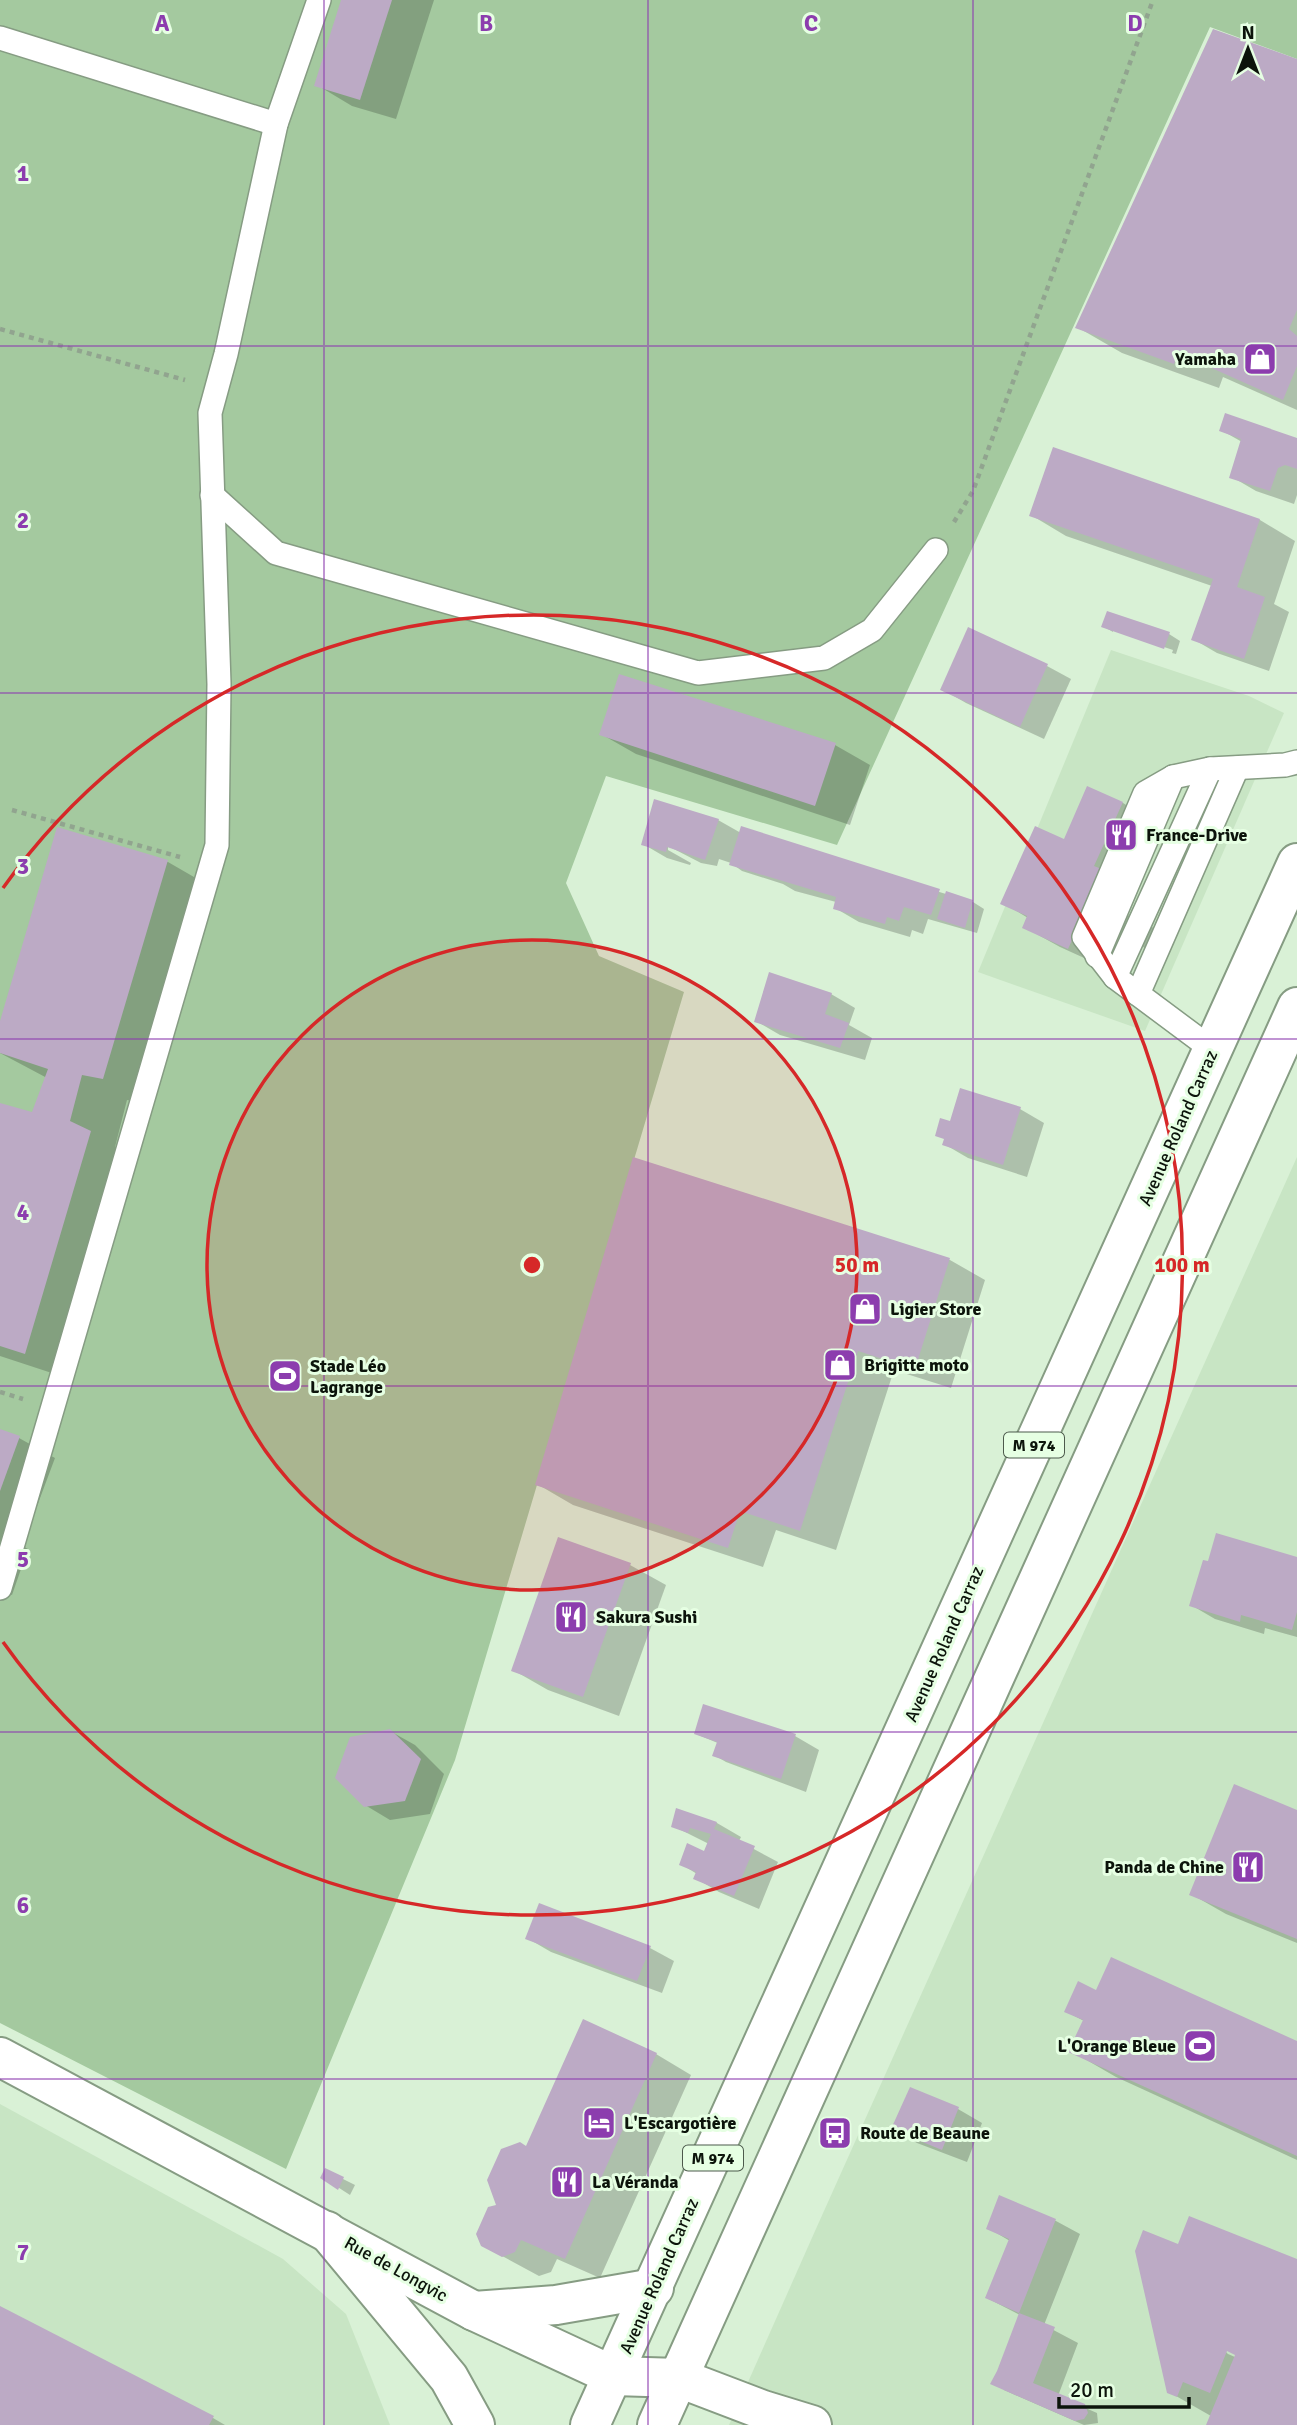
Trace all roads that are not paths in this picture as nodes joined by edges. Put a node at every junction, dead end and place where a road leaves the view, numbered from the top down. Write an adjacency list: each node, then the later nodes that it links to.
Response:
1 (319, 0): 3 (lane)
2 (0, 38): 3 (lane)
3 (276, 124): 4 (lane)
4 (212, 495): 5 (lane); 14 (lane)
5 (936, 550)
6 (1297, 762): 7 (lane)
7 (1237, 768): 8 (lane); 11 (lane)
8 (1210, 769): 10 (lane); 10 (lane)
9 (1297, 863): 13 (main road, Avenue Roland Carraz / M 974)
10 (1115, 977): 11 (lane)
11 (1138, 994): 13 (lane)
12 (1297, 1007): 20 (main road)
13 (1213, 1050): 17 (main road, Avenue Roland Carraz / M 974)
14 (0, 1588)
15 (0, 2057): 16 (main road, Rue de Longvic)
16 (327, 2231): 18 (main road, Rue de Longvic); 21 (main road)
17 (654, 2288): 18 (main road); 19 (main road, Avenue Roland Carraz / M 974)
18 (474, 2311): 19 (main road, Rue de Longvic)
19 (614, 2376): 20 (main road, Rue de Longvic); 22 (main road, Avenue Roland Carraz / M 974)
20 (679, 2378): 23 (main road); 24 (main road, Rue de Longvic)
21 (475, 2425)
22 (590, 2425)
23 (657, 2425)
24 (812, 2425)

